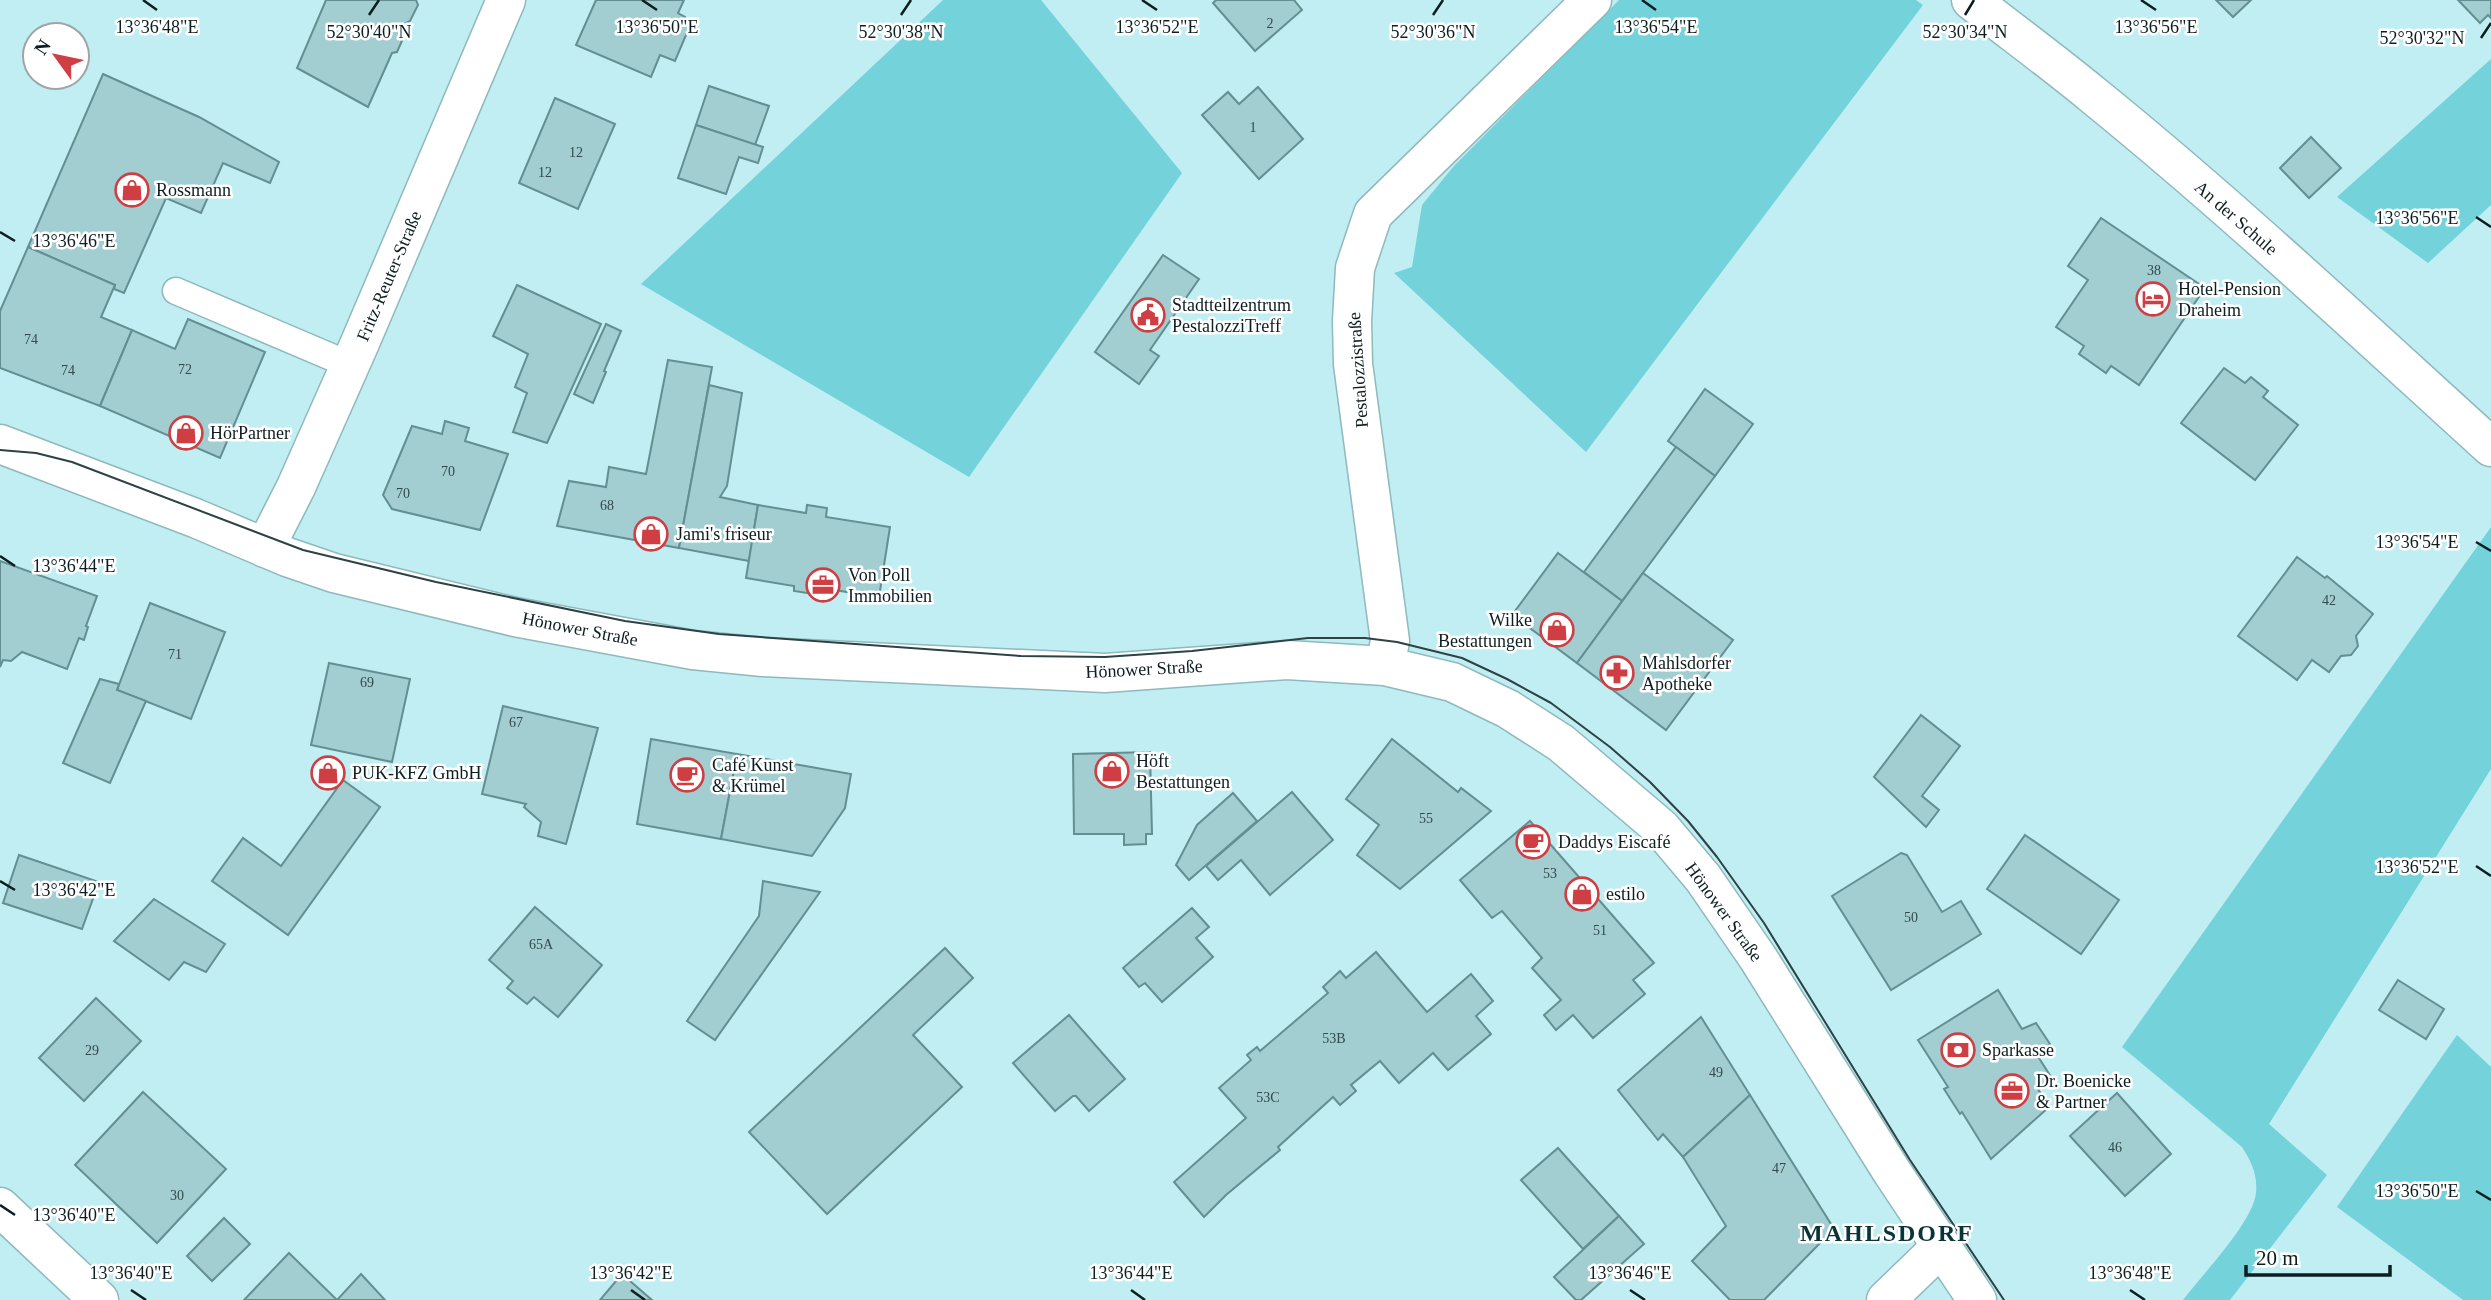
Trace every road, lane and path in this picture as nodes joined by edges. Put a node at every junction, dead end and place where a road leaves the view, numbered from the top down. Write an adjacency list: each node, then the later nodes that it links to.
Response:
1 (506, 0): 5 (main road, Fritz-Reuter-Straße)
2 (1592, 0): 9 (main road, Pestalozzistraße)
3 (1971, 0): 7 (main road, An der Schule)
4 (176, 291): 5 (lane)
5 (350, 365): 8 (main road, Fritz-Reuter-Straße)
6 (0, 444): 8 (main road, Hönower Straße)
7 (2491, 447)
8 (265, 548): 9 (main road, Hönower Straße)
9 (1385, 666): 11 (main road, Hönower Straße)
10 (0, 1207): 12 (main road)
11 (1941, 1247): 13 (main road); 14 (main road, Hönower Straße)
12 (99, 1300)
13 (1886, 1300)
14 (1977, 1300)

